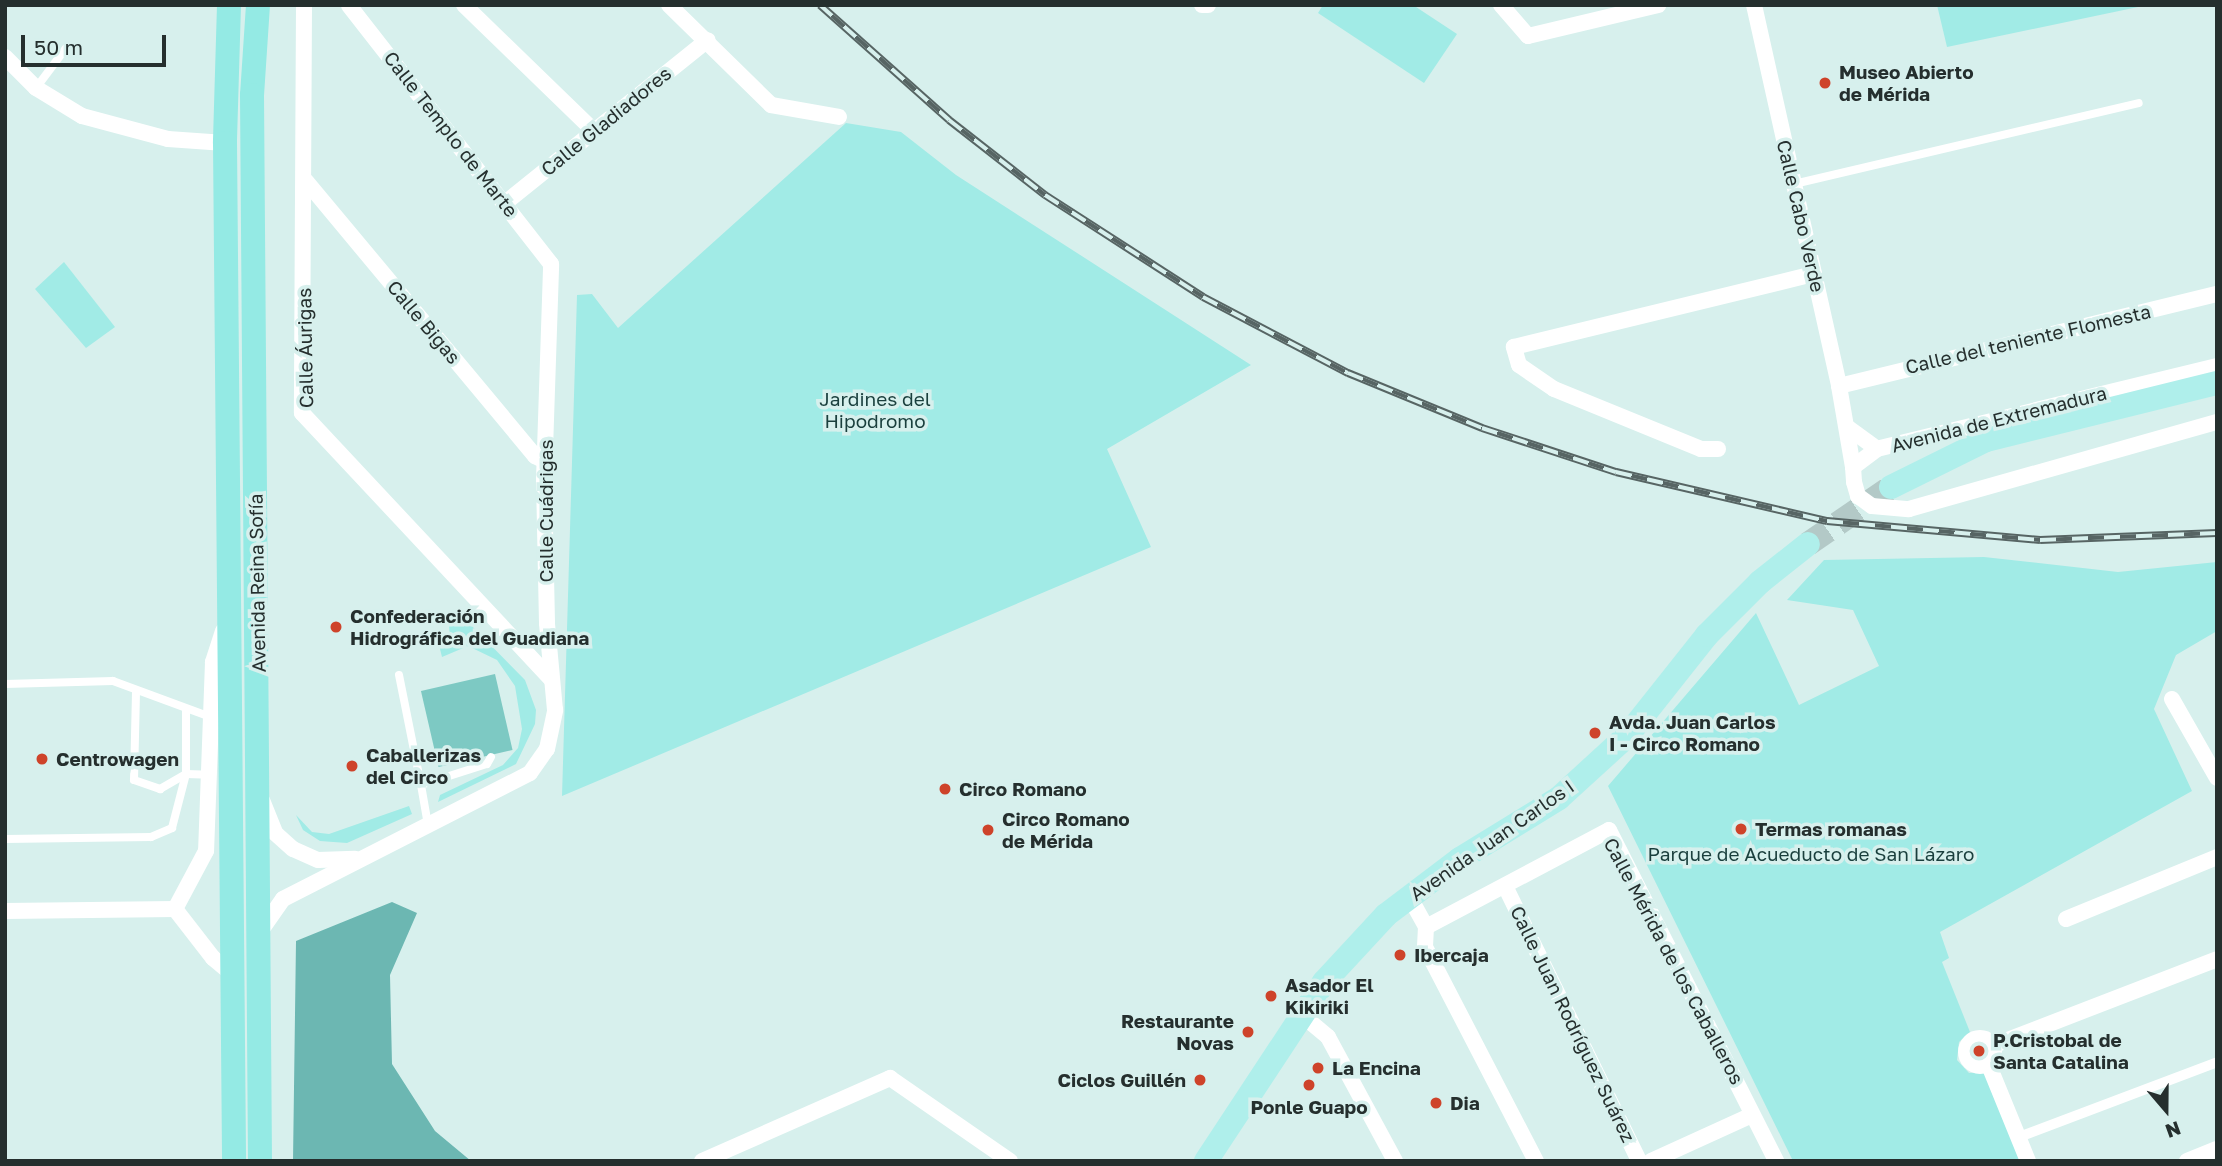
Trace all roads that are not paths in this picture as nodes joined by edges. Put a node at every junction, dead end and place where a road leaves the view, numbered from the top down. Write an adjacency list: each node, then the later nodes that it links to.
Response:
1 (229, 5): 19 (highway, Avenida Reina Sofía)
2 (258, 5): 15 (highway, Avenida Reina Sofía)
3 (267, 5): 15 (street)
4 (304, 5): 20 (street, Calle Áurigas)
5 (349, 5): 22 (street, Calle Templo de Marte)
6 (464, 5): 18 (street)
7 (669, 5): 11 (street)
8 (1501, 5): 9 (street)
9 (1658, 5)
10 (1754, 5): 21 (street, Calle Cabo Verde)
11 (708, 40): 17 (street); 18 (street, Calle Gladiadores)
12 (66, 48): 14 (lane)
13 (5, 57): 14 (street)
14 (36, 88): 19 (street)
15 (252, 95): 50 (highway, Avenida Reina Sofía)
16 (2139, 103): 21 (lane)
17 (839, 117)
18 (594, 131): 22 (street, Calle Gladiadores)
19 (225, 143): 37 (highway, Avenida Reina Sofía)
20 (306, 181): 33 (street, Calle Bigas); 39 (street, Calle Áurigas)
21 (1794, 184): 24 (street, Calle Cabo Verde)
22 (505, 202): 23 (street, Calle Templo de Marte)
23 (551, 264): 33 (street, Calle Cuádrigas)
24 (1814, 274): 28 (street, Calle Cabo Verde); 32 (street)
25 (2217, 294): 28 (street, Calle del teniente Flomesta)
26 (2217, 366): 31 (street, Avenida de Extremadura)
27 (2217, 383): 35 (main road, Avenida de Extremadura)
28 (1839, 386): 30 (street, Calle Cabo Verde)
29 (2217, 422): 34 (street)
30 (1847, 427): 31 (street); 34 (street, Calle Cabo Verde)
31 (1877, 449): 34 (street, Avenida de Extremadura)
32 (1717, 450)
33 (544, 461): 39 (street, Calle Cuádrigas)
34 (1853, 467)
35 (1891, 487)
36 (1808, 544): 56 (main road, Avenida Juan Carlos I)
37 (227, 619): 44 (street); 63 (highway, Avenida Reina Sofía)
38 (399, 675): 49 (lane)
39 (551, 679): 51 (street, Calle Cuádrigas)
40 (5, 684): 41 (lane)
41 (136, 691): 43 (lane); 46 (lane)
42 (2172, 699): 48 (street)
43 (186, 711): 44 (lane); 46 (lane)
44 (211, 718): 47 (street)
45 (491, 757): 49 (lane)
46 (186, 774): 47 (lane); 52 (lane)
47 (209, 775): 57 (street)
48 (2217, 778)
49 (421, 785): 51 (lane)
50 (260, 795): 54 (street, Calle Cuádrigas); 61 (highway, Avenida Reina Sofía)
51 (428, 825): 54 (street, Calle Cuádrigas)
52 (5, 839)
53 (2217, 857): 59 (street)
54 (361, 859): 61 (street, Calle Cuádrigas)
55 (1506, 888): 60 (street, Calle Mérida de los Caballeros); 68 (street, Calle Mérida de los Caballeros); 78 (street, Calle Juan Rodríguez Suárez)
56 (1409, 896): 60 (street); 64 (main road, Avenida Juan Carlos I)
57 (175, 909): 58 (street); 63 (street)
58 (5, 911)
59 (2066, 919)
60 (1426, 927): 77 (street)
61 (260, 932): 72 (highway, Avenida Reina Sofía)
62 (2217, 959): 65 (street)
63 (232, 974): 71 (highway, Avenida Reina Sofía)
64 (1302, 1015): 75 (main road, Avenida Juan Carlos I); 76 (street)
65 (1992, 1046): 67 (street); 67 (street)
66 (2217, 1062): 69 (street)
67 (1988, 1063): 69 (street)
68 (1752, 1115): 79 (street); 80 (street, Calle Mérida de los Caballeros)
69 (2019, 1137): 81 (street)
70 (2217, 1149): 82 (street)
71 (234, 1161)
72 (260, 1161)
73 (702, 1161): 74 (street)
74 (1010, 1161)
75 (1206, 1161)
76 (1395, 1161)
77 (1536, 1161)
78 (1639, 1161)
79 (1651, 1161)
80 (1776, 1161)
81 (2028, 1161)
82 (2187, 1161)

